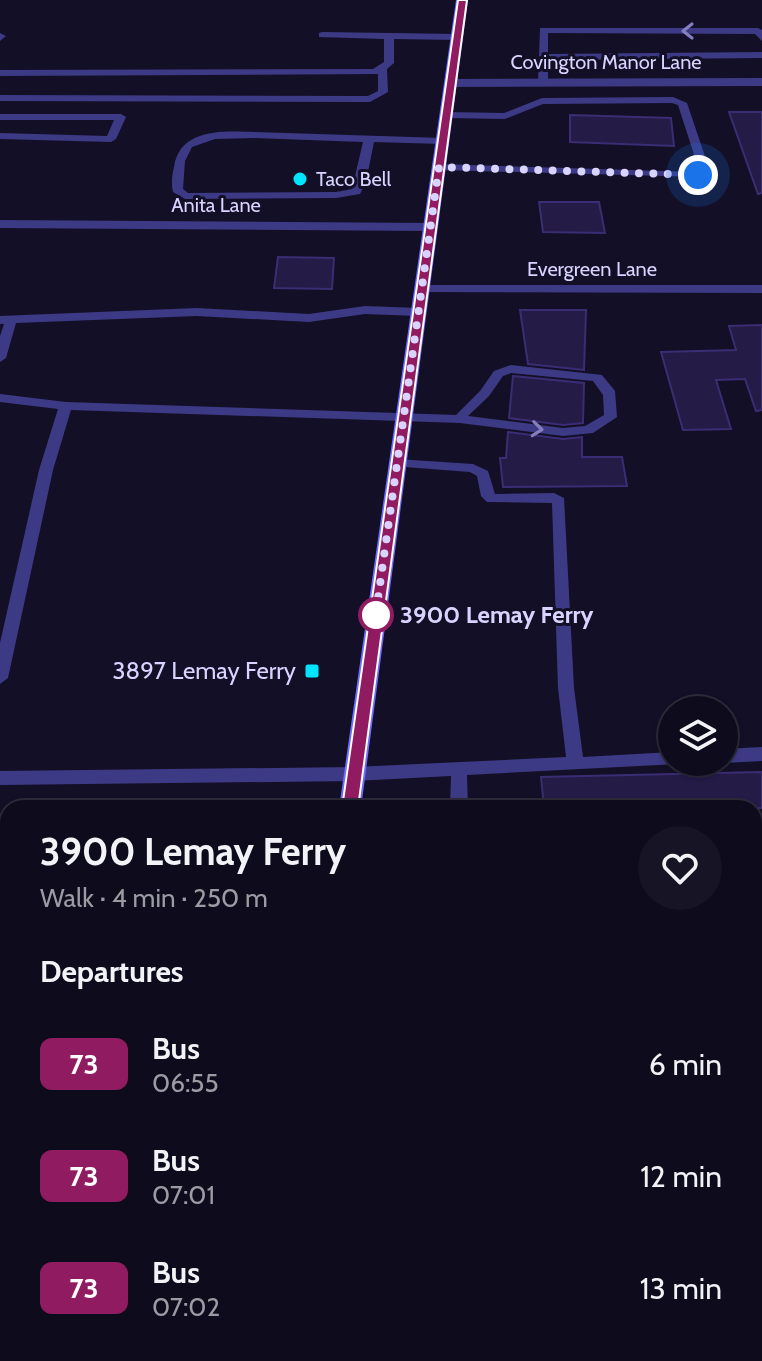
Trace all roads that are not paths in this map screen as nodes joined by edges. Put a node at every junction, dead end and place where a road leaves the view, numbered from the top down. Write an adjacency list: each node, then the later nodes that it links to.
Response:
1 (462, 0): 4 (main road)
2 (322, 35): 3 (lane)
3 (389, 35): 4 (lane); 8 (lane)
4 (457, 37): 11 (main road)
5 (762, 38): 7 (lane, one-way to 7)
6 (762, 55): 7 (lane)
7 (543, 57): 12 (lane)
8 (383, 70): 9 (lane); 13 (lane)
9 (0, 73)
10 (762, 82): 12 (street, Covington Manor Lane)
11 (450, 83): 12 (street, Covington Manor Lane); 14 (main road)
12 (543, 83)
13 (0, 98)
14 (446, 115): 18 (main road); 19 (lane)
15 (0, 117): 16 (lane)
16 (0, 136)
17 (369, 139): 17 (lane); 18 (lane)
18 (443, 141): 19 (main road)
19 (439, 167): 21 (main road)
20 (0, 224): 21 (street, Anita Lane)
21 (431, 227): 22 (main road)
22 (421, 289): 23 (street, Evergreen Lane); 24 (main road)
23 (762, 289)
24 (418, 312): 25 (lane); 29 (main road)
25 (5, 320): 26 (lane)
26 (0, 358)
27 (0, 398): 28 (lane)
28 (66, 406): 29 (lane); 32 (lane)
29 (403, 416): 30 (lane); 31 (main road)
30 (460, 419): 30 (lane, one-way to 30)
31 (397, 463): 36 (lane); 38 (main road)
32 (0, 678)
33 (762, 754): 34 (lane)
34 (738, 755)
35 (658, 760): 36 (lane)
36 (575, 764): 37 (lane)
37 (459, 770): 38 (lane); 41 (lane)
38 (354, 774): 39 (lane); 40 (main road)
39 (0, 778)
40 (351, 800)
41 (459, 800)

